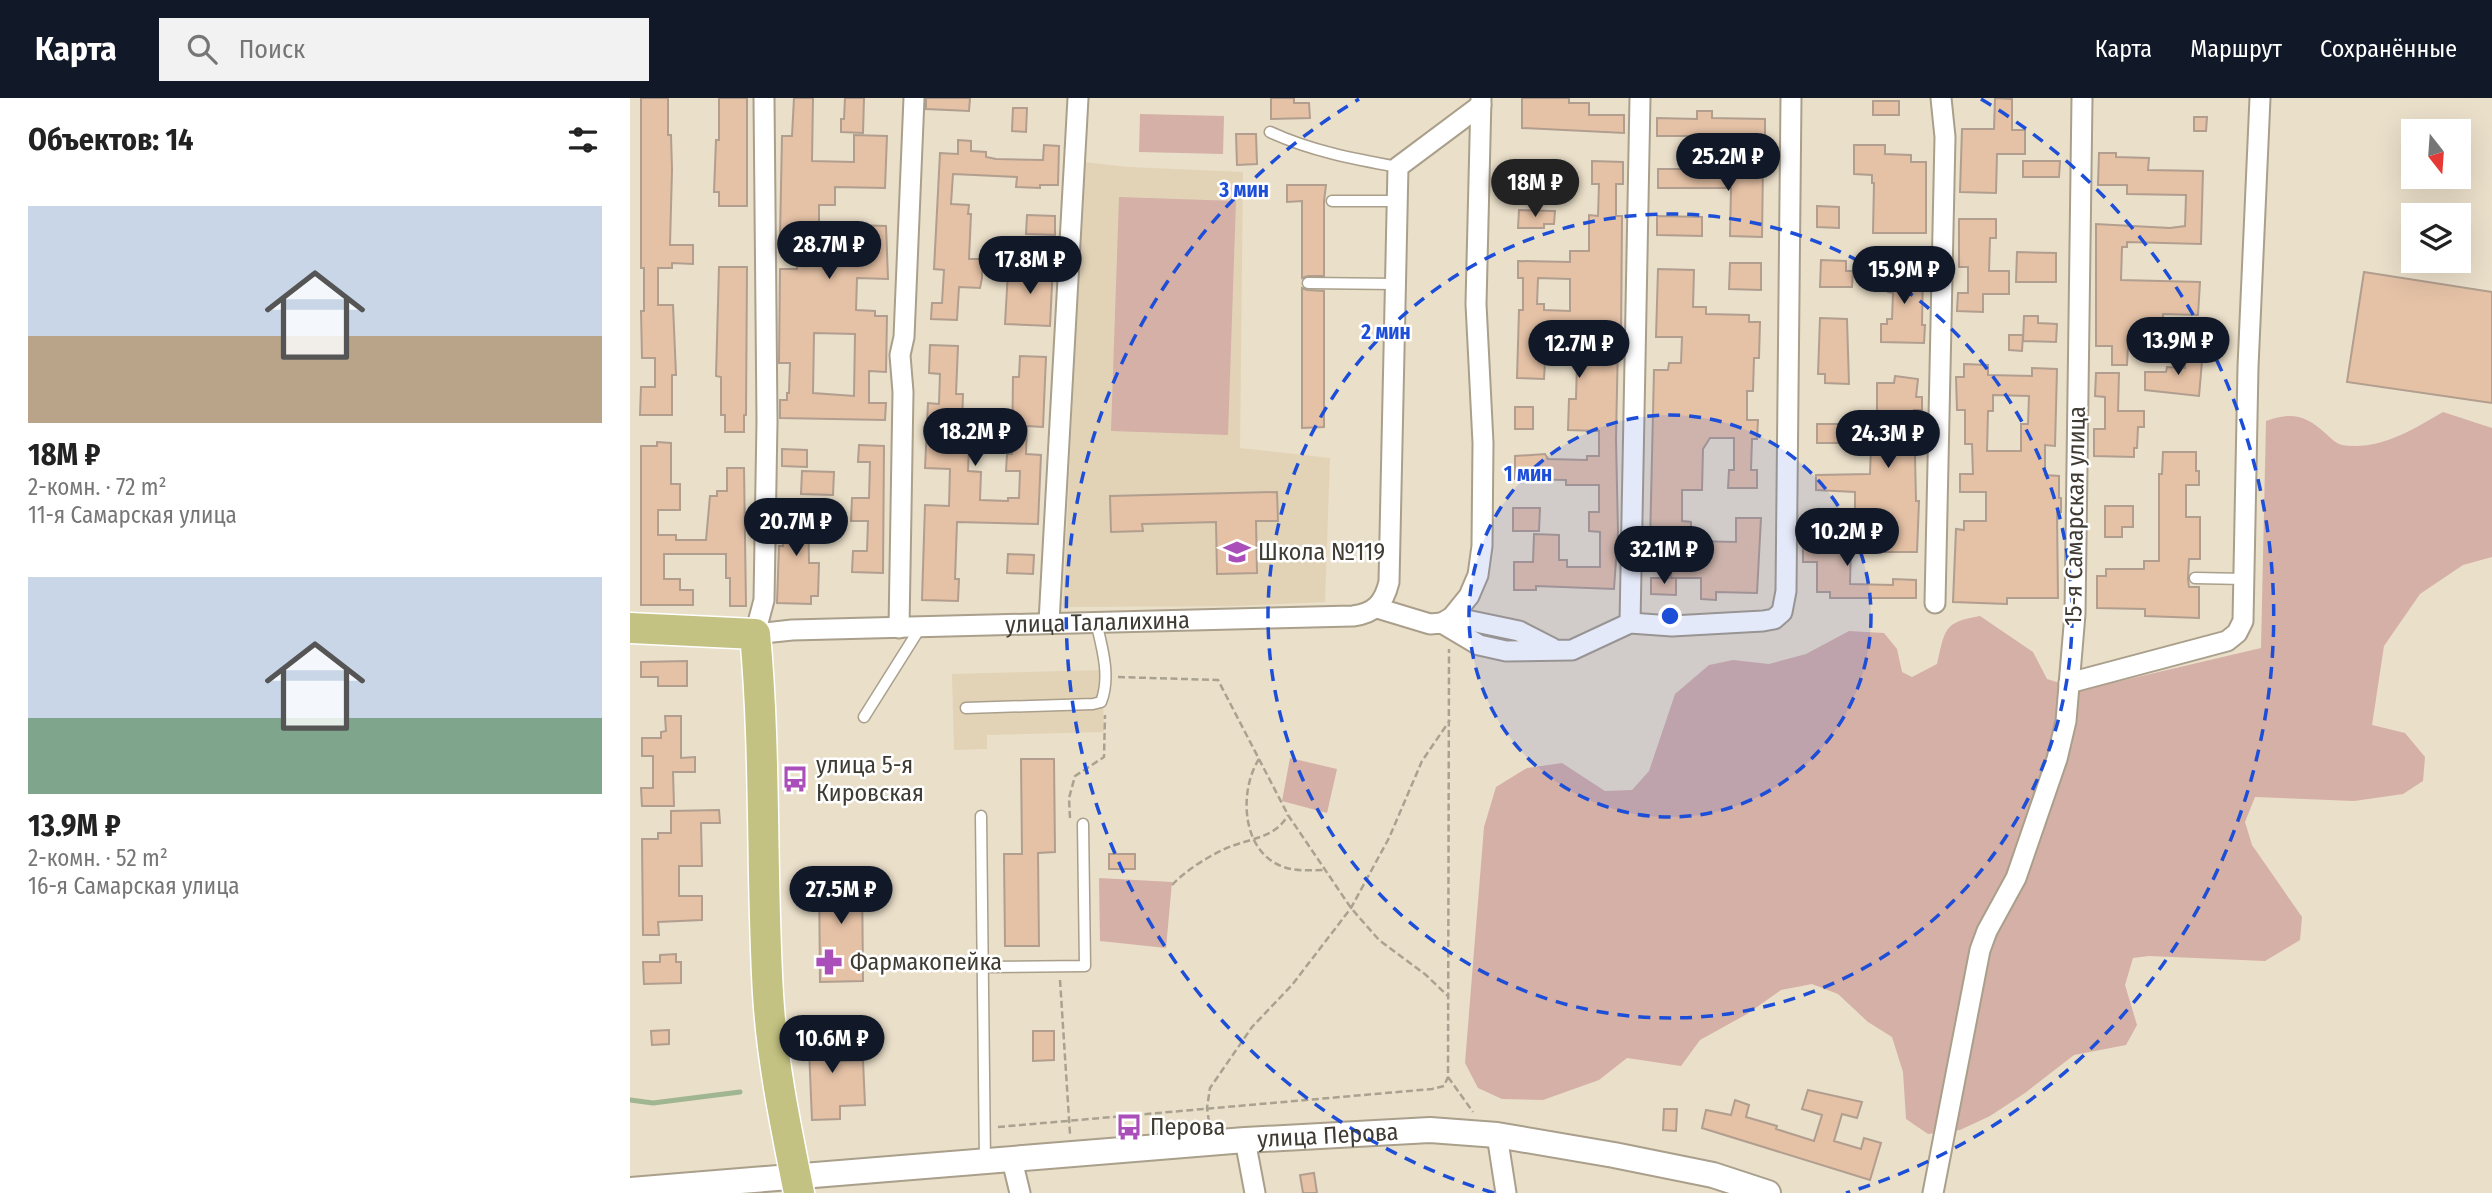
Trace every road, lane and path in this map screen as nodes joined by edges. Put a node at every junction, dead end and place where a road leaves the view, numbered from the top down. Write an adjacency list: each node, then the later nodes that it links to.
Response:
1 (764, 98): 27 (street)
2 (914, 98): 26 (street)
3 (1078, 98): 22 (street)
4 (1640, 98): 23 (street)
5 (1791, 98): 23 (street, улица Талалихина)
6 (1941, 98): 18 (street)
7 (2082, 98): 29 (street, 15-я Самарская улица)
8 (2260, 98): 17 (street)
9 (1481, 101): 11 (street); 20 (street)
10 (1270, 132): 11 (lane)
11 (1398, 167): 13 (street)
12 (1332, 201): 13 (lane)
13 (1398, 201): 15 (street)
14 (1308, 283): 15 (lane)
15 (1396, 284): 19 (street)
16 (2195, 578): 17 (lane)
17 (2245, 579): 29 (street)
18 (1934, 603)
19 (1377, 608): 20 (street, улица Талалихина); 21 (street, улица Талалихина)
20 (1447, 620): 23 (street, улица Талалихина); 33 (path)
21 (1096, 621): 22 (street, улица Талалихина); 28 (lane)
22 (1049, 622): 24 (street, улица Талалихина)
23 (1630, 623)
24 (920, 627): 26 (street, улица Талалихина); 32 (lane)
25 (630, 628): 27 (main road, улица Талалихина)
26 (899, 628): 27 (street, улица Талалихина)
27 (755, 634): 58 (main road)
28 (1105, 677): 30 (lane); 34 (path)
29 (2069, 682): 64 (street, 15-я Самарская улица)
30 (1105, 691): 31 (lane); 37 (path)
31 (966, 708)
32 (864, 717)
33 (1450, 720): 42 (path); 45 (path)
34 (1259, 759): 35 (path); 39 (path)
35 (1288, 815): 39 (path); 40 (path)
36 (981, 816): 44 (lane)
37 (1070, 818)
38 (1083, 824): 43 (lane)
39 (1255, 839): 40 (path); 41 (path)
40 (1325, 870): 42 (path)
41 (1172, 885)
42 (1351, 908): 45 (path); 47 (path)
43 (1059, 966): 44 (lane); 49 (path)
44 (982, 967): 50 (lane)
45 (1449, 997): 46 (path)
46 (1448, 1077): 47 (path); 48 (path)
47 (1207, 1108): 49 (path); 53 (path)
48 (1473, 1112)
49 (1069, 1121): 50 (path); 54 (path)
50 (984, 1128): 56 (lane)
51 (1497, 1135): 52 (street, улица Перова); 57 (street, улица Перова); 62 (street)
52 (1245, 1140): 53 (street, улица Перова); 61 (street)
53 (1213, 1143): 54 (street, улица Перова)
54 (1071, 1155): 55 (street, улица Перова)
55 (1012, 1160): 56 (street, улица Перова); 60 (street)
56 (985, 1162): 58 (street, улица Перова)
57 (1714, 1184): 63 (street, улица Перова)
58 (798, 1185): 59 (street, улица Перова)
59 (630, 1190)
60 (1020, 1193)
61 (1255, 1193)
62 (1506, 1193)
63 (1768, 1193)
64 (1933, 1193)

